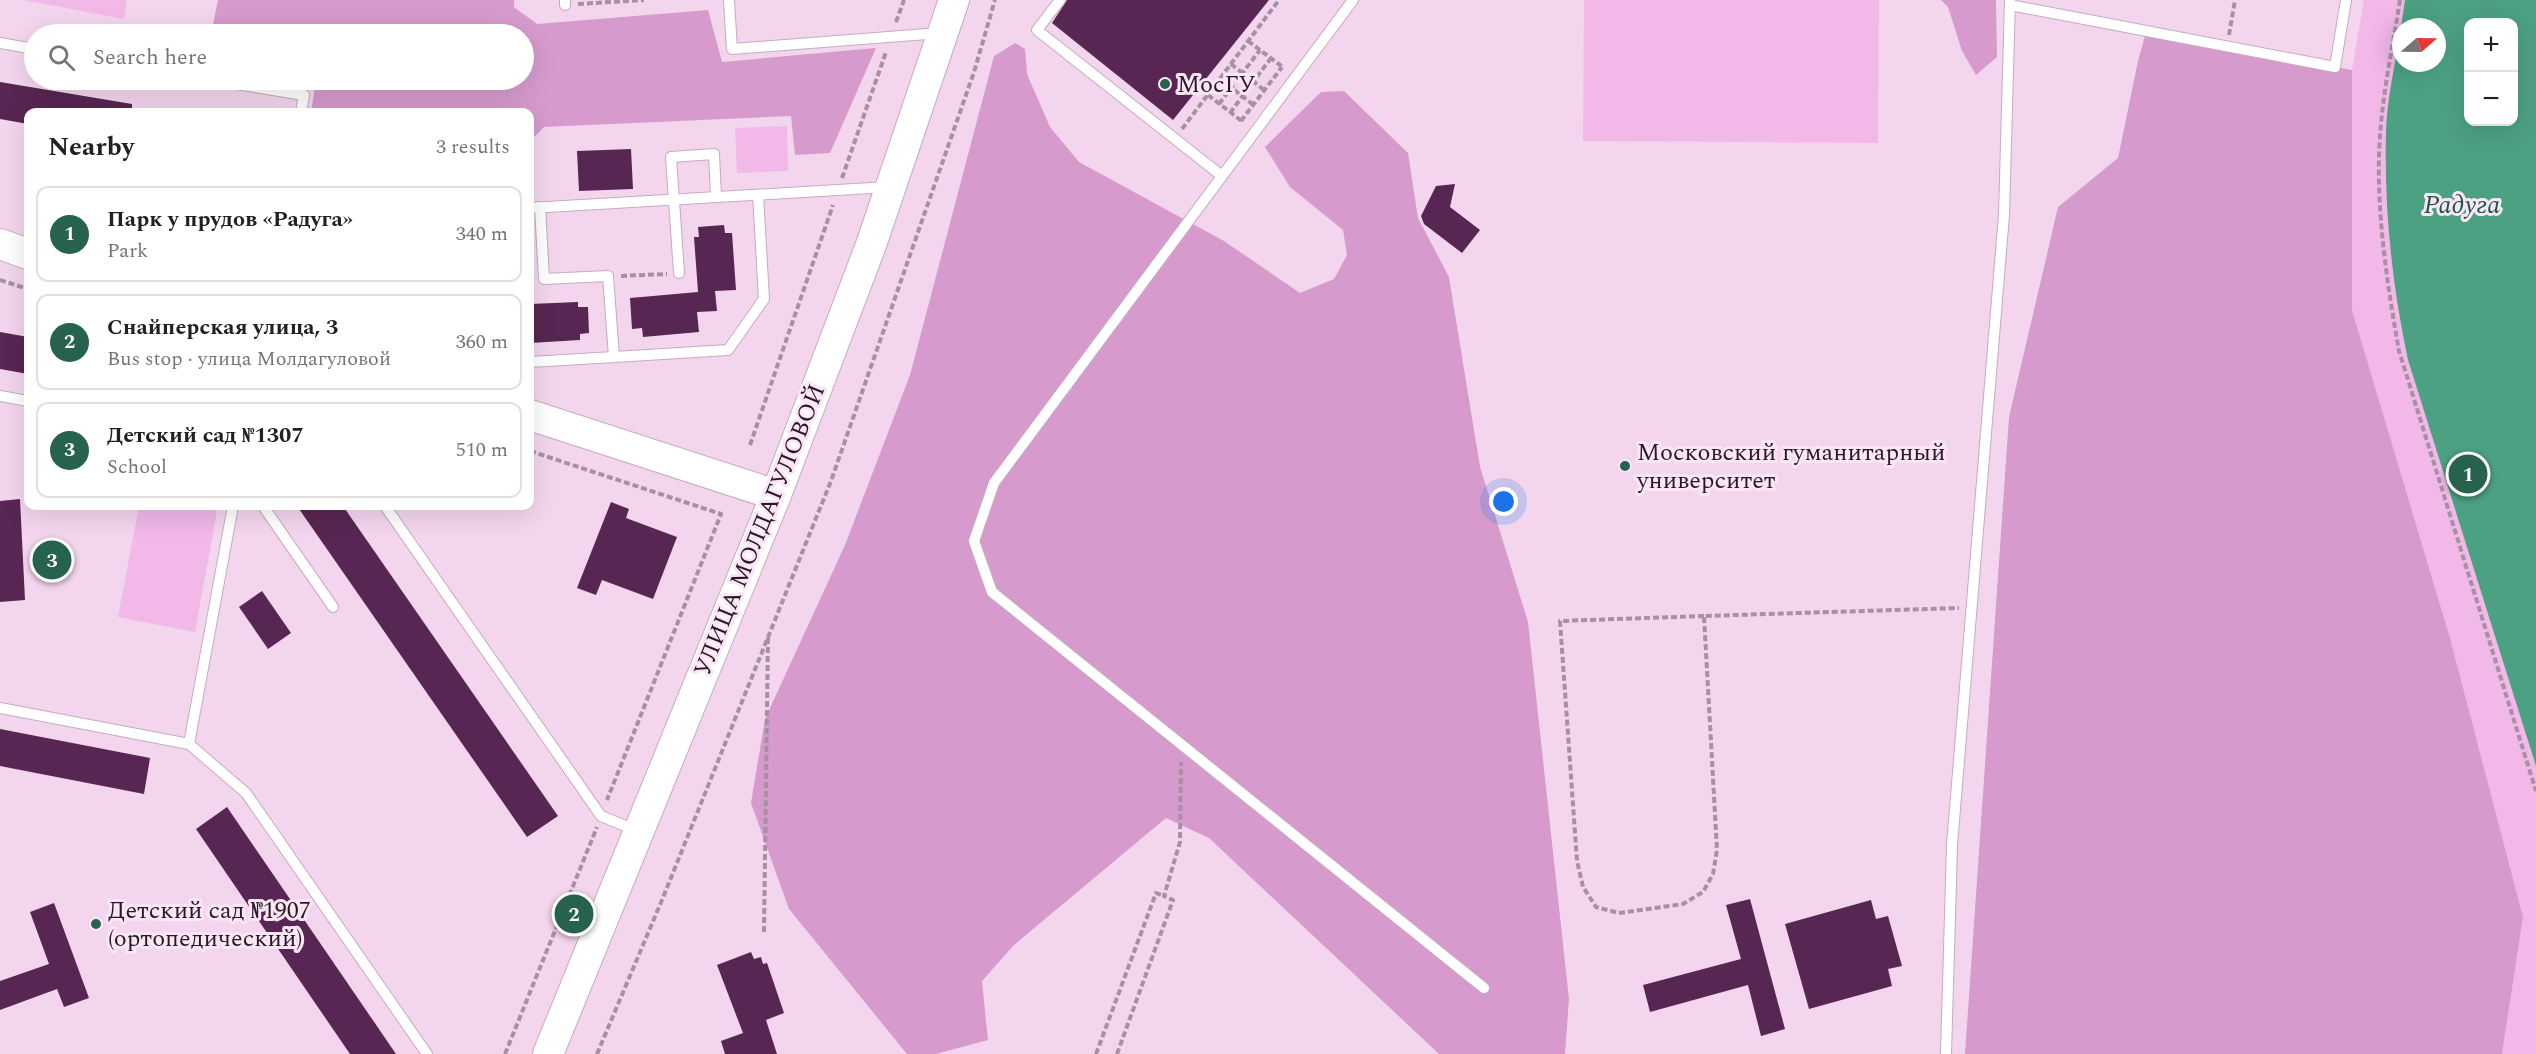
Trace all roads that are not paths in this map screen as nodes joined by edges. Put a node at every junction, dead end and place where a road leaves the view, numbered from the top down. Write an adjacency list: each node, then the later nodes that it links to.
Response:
1 (729, 0): 7 (lane)
2 (954, 0): 7 (street, УЛИЦА МОЛДАГУЛОВОЙ)
3 (1060, 0): 12 (lane)
4 (1353, 0): 12 (lane)
5 (2346, 0): 6 (lane)
6 (2010, 3): 37 (lane)
7 (943, 33): 13 (street, УЛИЦА МОЛДАГУЛОВОЙ)
8 (0, 43): 9 (lane)
9 (24, 47)
10 (273, 90): 11 (lane)
11 (302, 108)
12 (1222, 176): 34 (lane)
13 (891, 187): 14 (lane); 26 (street, УЛИЦА МОЛДАГУЛОВОЙ)
14 (758, 195): 15 (lane); 21 (lane)
15 (716, 197): 16 (lane); 16 (lane)
16 (674, 200): 17 (lane); 20 (lane)
17 (535, 208): 21 (lane)
18 (0, 244): 19 (street)
19 (24, 253)
20 (679, 273)
21 (614, 357): 22 (lane)
22 (534, 362)
23 (0, 396): 24 (lane)
24 (24, 400)
25 (534, 416): 26 (street)
26 (776, 495): 33 (street, УЛИЦА МОЛДАГУЛОВОЙ)
27 (232, 510): 32 (lane)
28 (266, 510): 30 (lane)
29 (388, 510): 33 (lane)
30 (333, 607)
31 (0, 708): 32 (lane)
32 (189, 744): 35 (lane)
33 (638, 831): 36 (street, УЛИЦА МОЛДАГУЛОВОЙ)
34 (1484, 988)
35 (427, 1054)
36 (548, 1054)
37 (1946, 1054)

